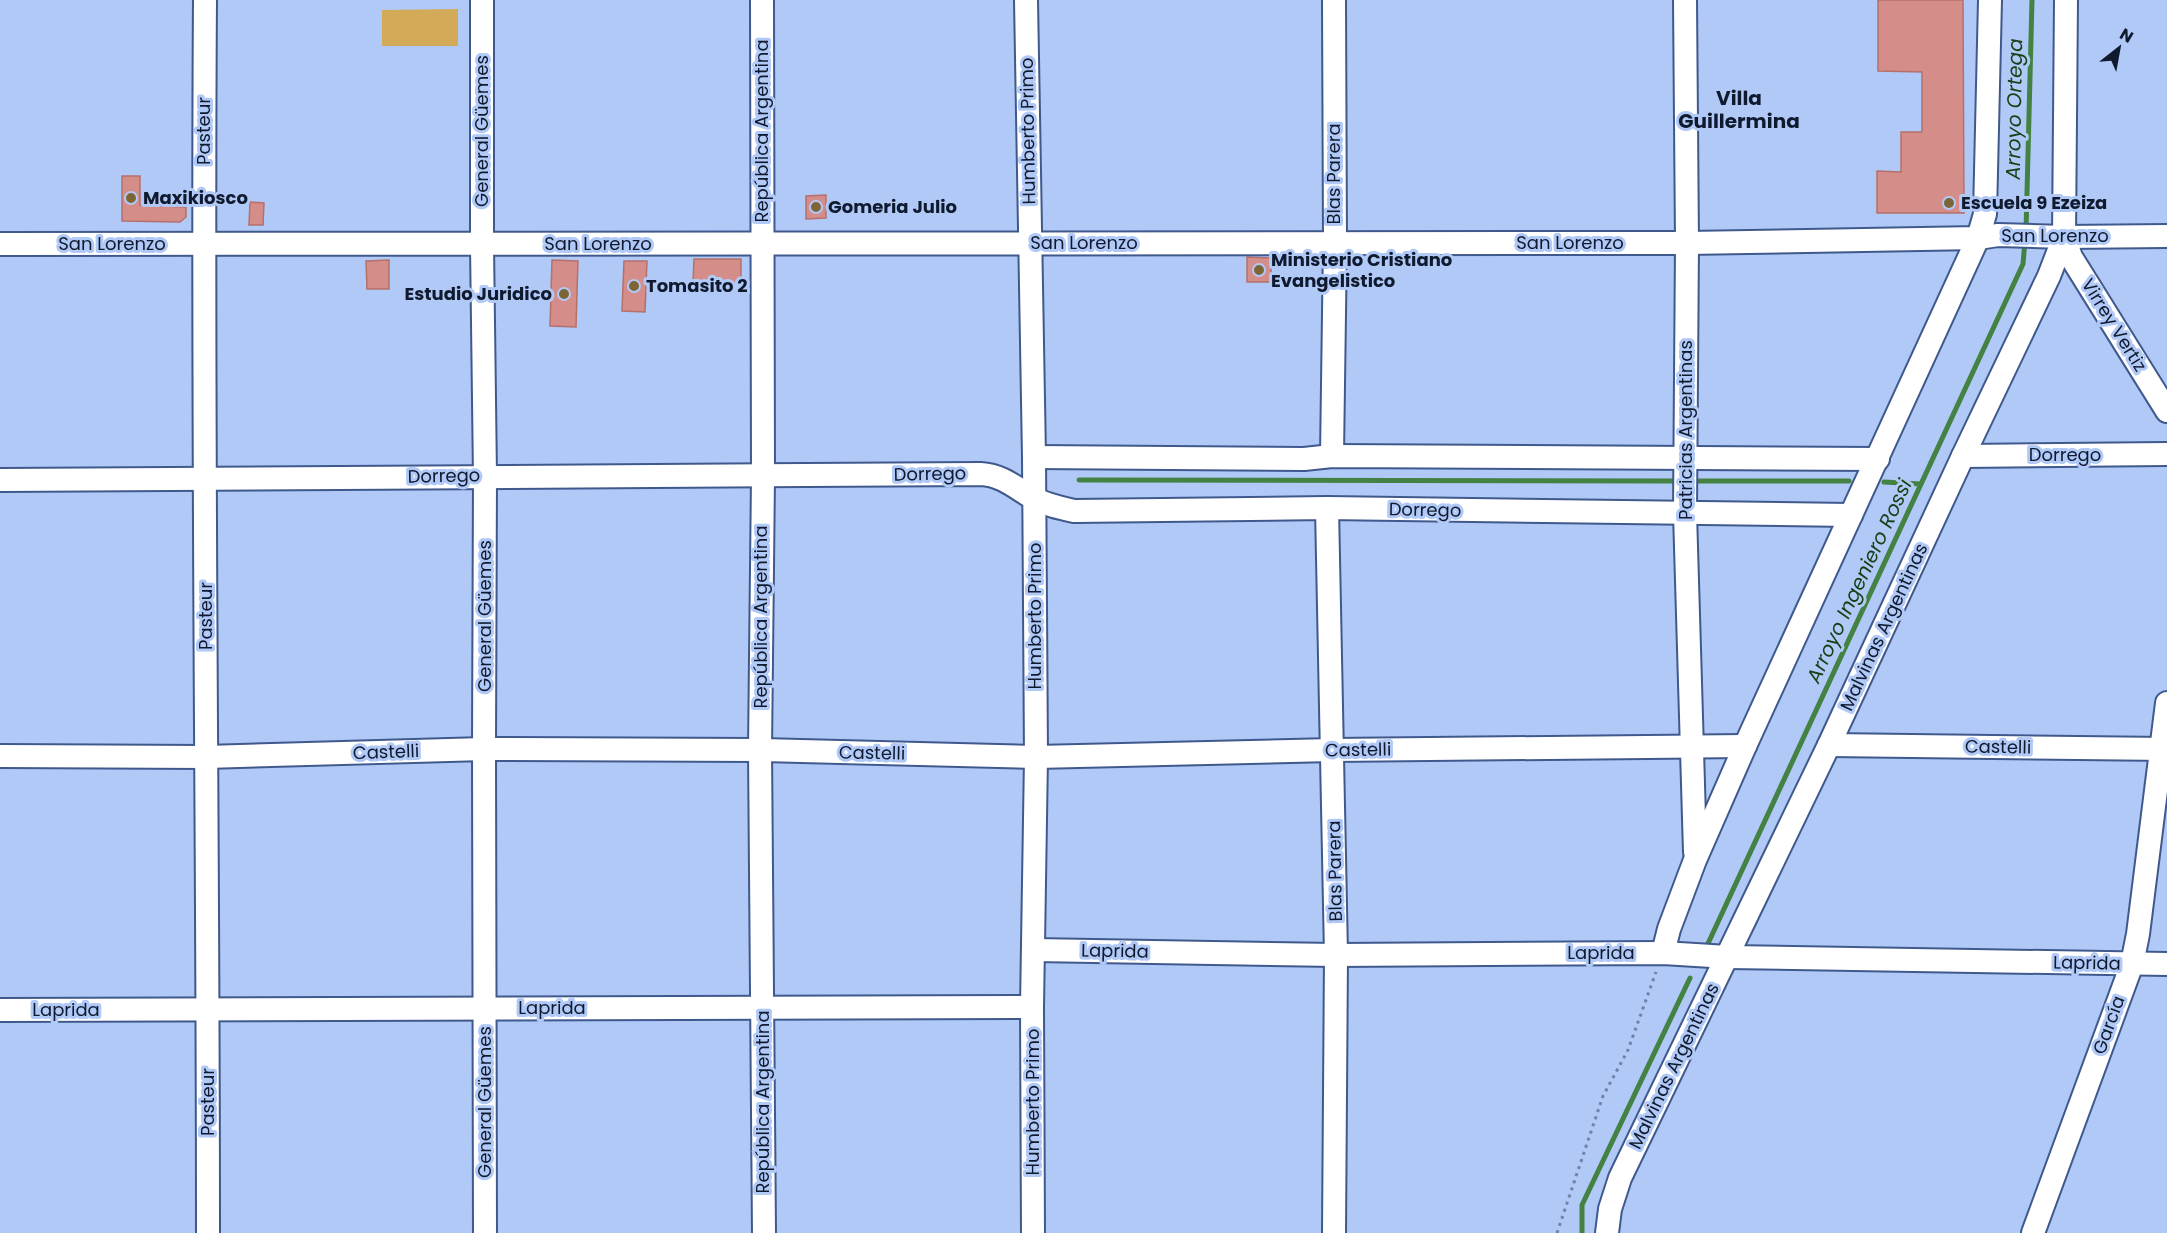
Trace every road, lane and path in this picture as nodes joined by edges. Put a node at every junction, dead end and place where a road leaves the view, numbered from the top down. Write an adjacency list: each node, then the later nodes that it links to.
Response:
1 (204, 0): 18 (street, Pasteur)
2 (482, 0): 16 (street, General Güemes)
3 (762, 0): 17 (street, República Argentina)
4 (1026, 0): 13 (street, Humberto Primo)
5 (1334, 0): 12 (street, Blas Parera)
6 (1685, 0): 14 (street, Patricias Argentinas)
7 (1990, 0): 10 (street)
8 (2066, 0): 11 (street, Malvinas Argentinas)
9 (2167, 236): 11 (street, San Lorenzo)
10 (1988, 237): 11 (street, San Lorenzo); 14 (street, San Lorenzo); 25 (street)
11 (2055, 237): 19 (street, Virrey Vertiz); 22 (street, Malvinas Argentinas)
12 (1335, 242): 13 (street, San Lorenzo); 14 (street, San Lorenzo); 21 (street, Blas Parera)
13 (1030, 243): 17 (street, San Lorenzo); 23 (street, Humberto Primo)
14 (1688, 243): 24 (street, Patricias Argentinas)
15 (0, 244): 18 (street, San Lorenzo)
16 (482, 244): 17 (street, San Lorenzo); 18 (street, San Lorenzo); 26 (street, General Güemes)
17 (763, 244): 27 (street, República Argentina)
18 (203, 245): 28 (street, Pasteur)
19 (2167, 411)
20 (2167, 454): 22 (street, Dorrego)
21 (1332, 456): 23 (street); 24 (street)
22 (1963, 456): 35 (street, Malvinas Argentinas)
23 (1034, 457): 30 (street, Humberto Primo)
24 (1687, 458): 25 (street); 32 (street, Patricias Argentinas)
25 (1878, 459): 33 (street)
26 (485, 476): 27 (street, Dorrego); 28 (street, Dorrego); 38 (street, General Güemes)
27 (763, 476): 30 (street, Dorrego); 40 (street, República Argentina)
28 (206, 478): 29 (street, Dorrego); 43 (street, Pasteur)
29 (0, 480)
30 (1035, 498): 31 (street, Dorrego); 44 (street, Humberto Primo)
31 (1327, 508): 32 (street, Dorrego); 41 (street, Blas Parera)
32 (1685, 513): 33 (street, Dorrego); 36 (street, Patricias Argentinas)
33 (1851, 515): 37 (street)
34 (2167, 703): 39 (street, García)
35 (1829, 745): 39 (street, Castelli); 49 (street, Malvinas Argentinas)
36 (1690, 746): 37 (street, Castelli); 41 (street, Castelli); 45 (street, Patricias Argentinas)
37 (1745, 746): 45 (street)
38 (484, 749): 40 (street, Castelli); 43 (street, Castelli); 54 (street, General Güemes)
39 (2164, 749): 50 (street, García)
40 (760, 750): 44 (street, Castelli); 52 (street, República Argentina)
41 (1332, 750): 44 (street, Castelli); 48 (street, Blas Parera)
42 (0, 756): 43 (street, Castelli)
43 (206, 757): 56 (street, Pasteur)
44 (1036, 757): 46 (street, Humberto Primo)
45 (1695, 860): 47 (street)
46 (1034, 950): 48 (street, Laprida); 53 (street, Humberto Primo)
47 (1670, 953): 48 (street, Laprida); 49 (street, Laprida); 62 (path)
48 (1336, 955): 61 (street, Blas Parera)
49 (1718, 957): 50 (street, Laprida); 63 (street, Malvinas Argentinas)
50 (2132, 964): 51 (street, Laprida); 64 (street, García)
51 (2167, 964)
52 (763, 1007): 53 (street, Laprida); 54 (street, Laprida); 59 (street, República Argentina)
53 (1032, 1007): 60 (street, Humberto Primo)
54 (484, 1009): 56 (street, Laprida); 58 (street, General Güemes)
55 (0, 1010): 56 (street, Laprida)
56 (208, 1011): 57 (street, Pasteur)
57 (208, 1233)
58 (485, 1233)
59 (764, 1233)
60 (1034, 1233)
61 (1334, 1233)
62 (1557, 1233)
63 (1607, 1233)
64 (2033, 1233)

